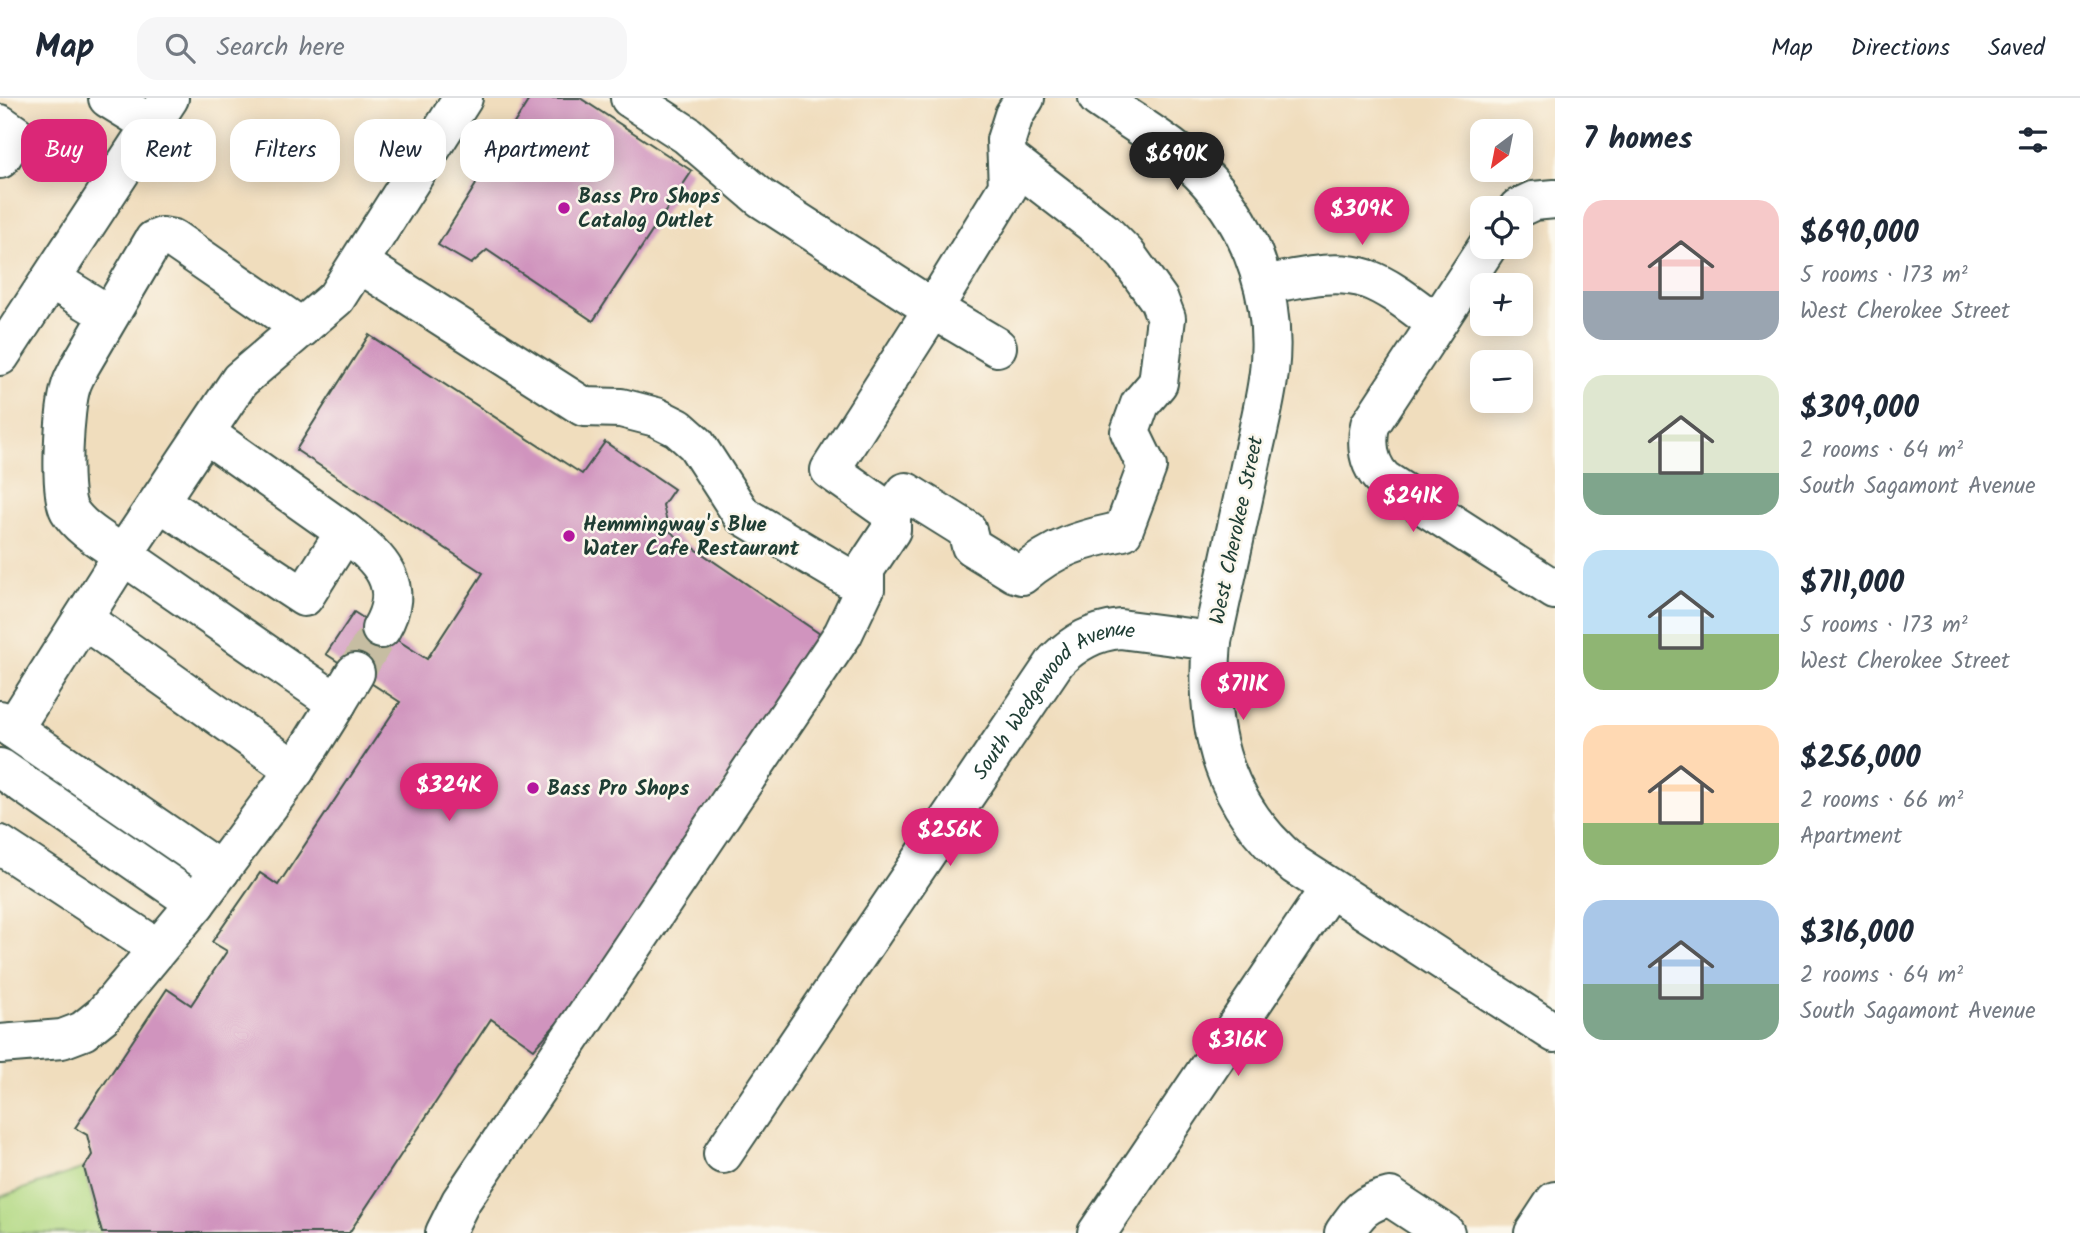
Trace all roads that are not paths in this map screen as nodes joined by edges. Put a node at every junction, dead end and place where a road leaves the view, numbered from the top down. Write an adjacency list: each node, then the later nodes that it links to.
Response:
1 (108, 98): 6 (street)
2 (463, 98): 13 (street)
3 (630, 98): 16 (street)
4 (1025, 98): 8 (street)
5 (1098, 98): 15 (street, West Cherokee Street)
6 (160, 112): 14 (street)
7 (0, 124): 9 (street)
8 (1008, 158): 16 (street); 24 (street)
9 (0, 159)
10 (1555, 199): 11 (street)
11 (1533, 201)
12 (1479, 259): 18 (street)
13 (359, 263): 19 (street); 27 (street)
14 (51, 279): 17 (street); 21 (street)
15 (1264, 285): 18 (street); 31 (street, West Cherokee Street)
16 (933, 309): 20 (street); 24 (street)
17 (109, 315): 19 (street); 26 (street)
18 (1436, 323): 28 (street)
19 (302, 328): 22 (street)
20 (997, 347)
21 (0, 356)
22 (205, 433): 23 (street); 25 (street)
23 (160, 502): 25 (street); 26 (street)
24 (891, 513): 27 (street)
25 (345, 532): 30 (street)
26 (123, 555): 29 (street); 34 (street)
27 (864, 588): 44 (street)
28 (1555, 590)
29 (83, 619): 32 (street); 34 (street)
30 (381, 629)
31 (1212, 641): 37 (street, West Cherokee Street); 42 (street, South Wedgewood Avenue)
32 (6, 724): 36 (street)
33 (0, 768): 38 (street)
34 (295, 770): 36 (street)
35 (0, 845): 39 (street)
36 (220, 872): 38 (street)
37 (1329, 889): 40 (street, West Cherokee Street); 45 (street)
38 (196, 904): 39 (street)
39 (157, 948): 41 (street)
40 (1555, 1034)
41 (0, 1044)
42 (723, 1154)
43 (1555, 1201): 48 (street)
44 (445, 1233)
45 (1097, 1233)
46 (1344, 1233): 47 (street)
47 (1445, 1233)
48 (1534, 1233)

